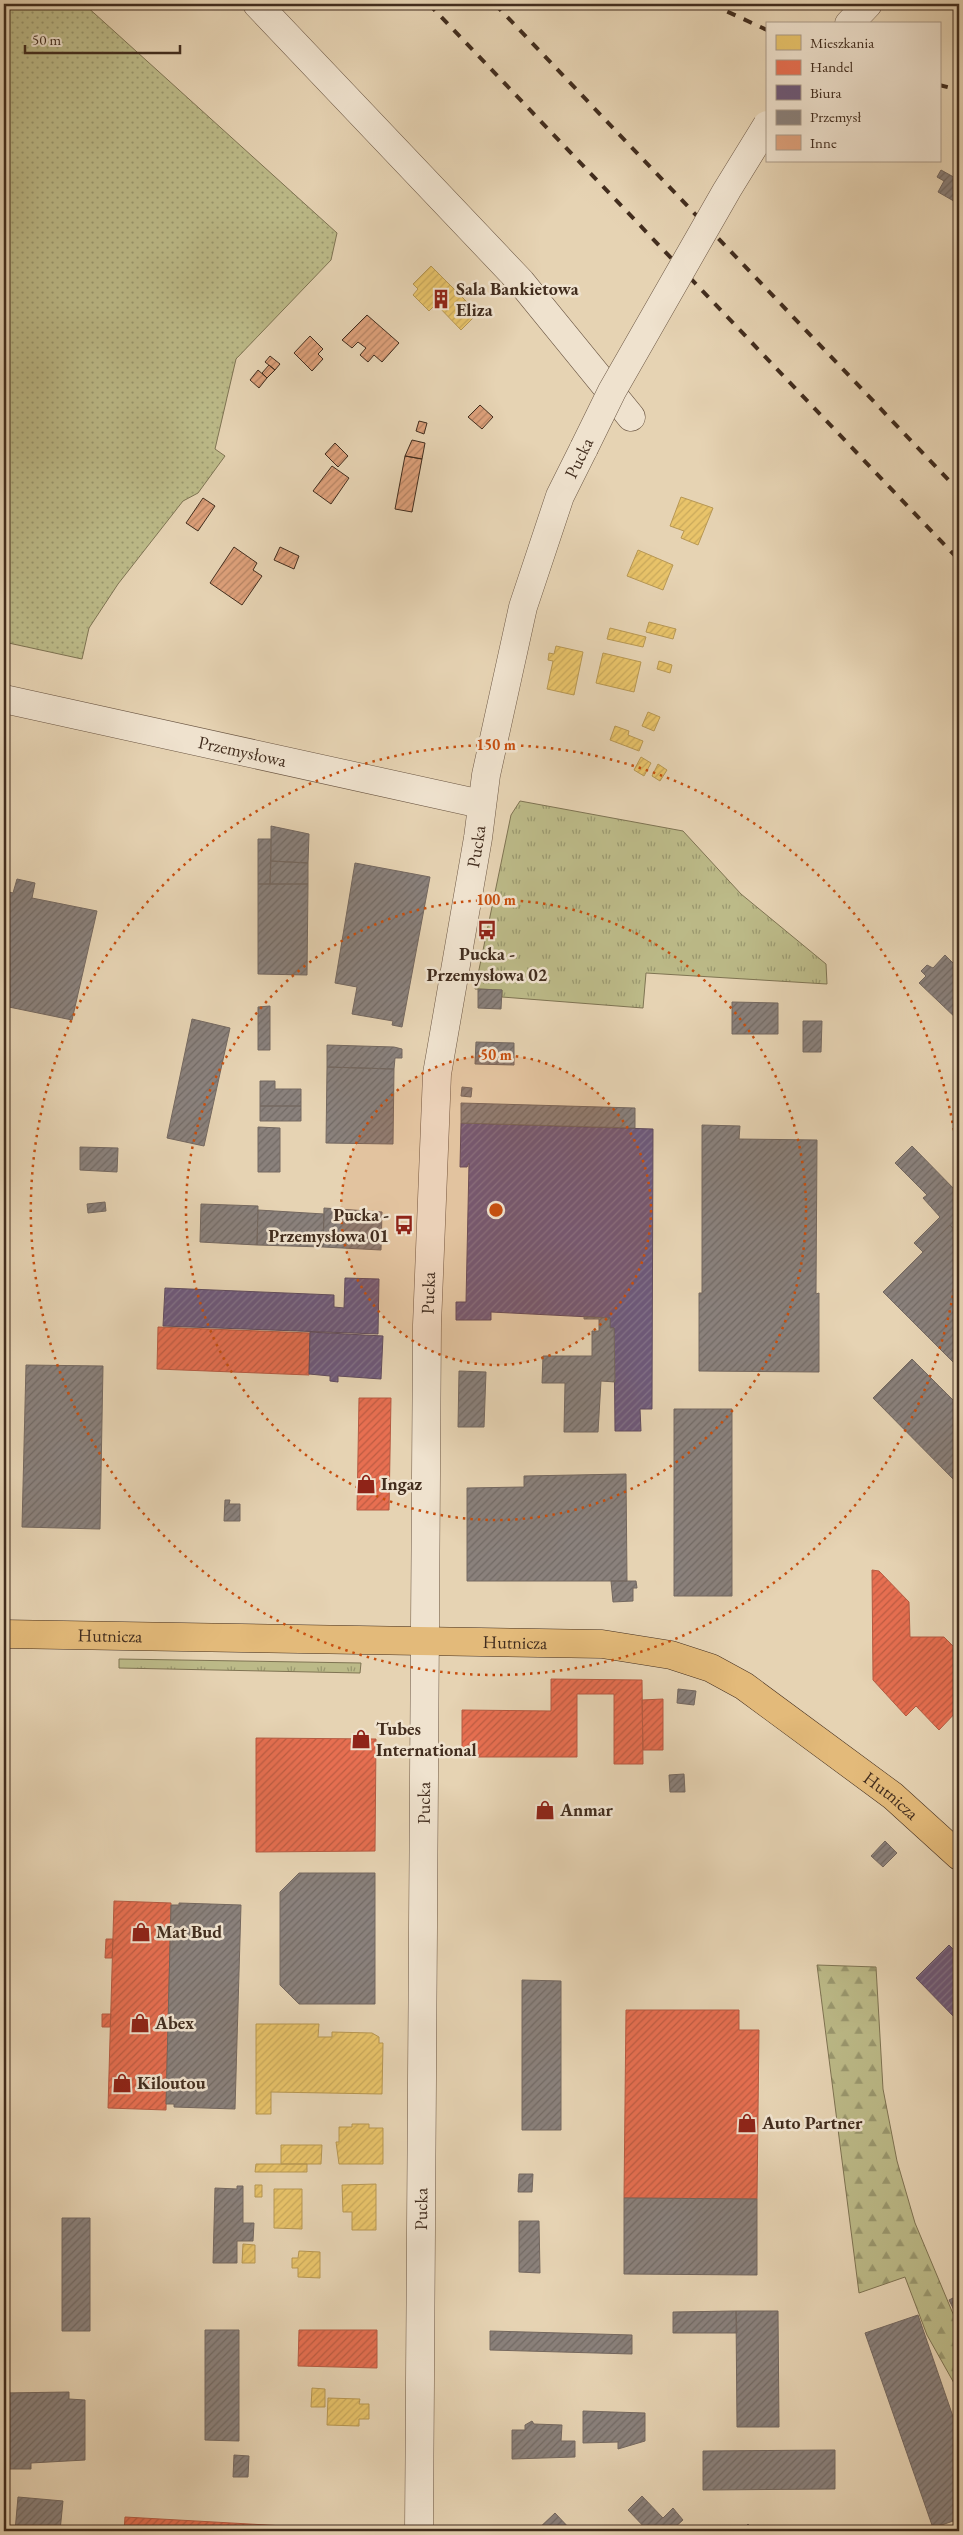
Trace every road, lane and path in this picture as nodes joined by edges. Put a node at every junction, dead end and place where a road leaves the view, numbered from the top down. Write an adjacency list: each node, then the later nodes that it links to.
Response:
1 (258, 4): 5 (street)
2 (868, 4): 3 (street)
3 (852, 22)
4 (766, 127): 7 (street, Pucka, bridge)
5 (631, 417)
6 (4, 699): 7 (street, Przemysłowa)
7 (482, 804): 9 (street, Pucka)
8 (4, 1634): 9 (main road, Hutnicza)
9 (424, 1642): 10 (main road, Hutnicza); 11 (street, Pucka)
10 (959, 1856)
11 (419, 2531)

